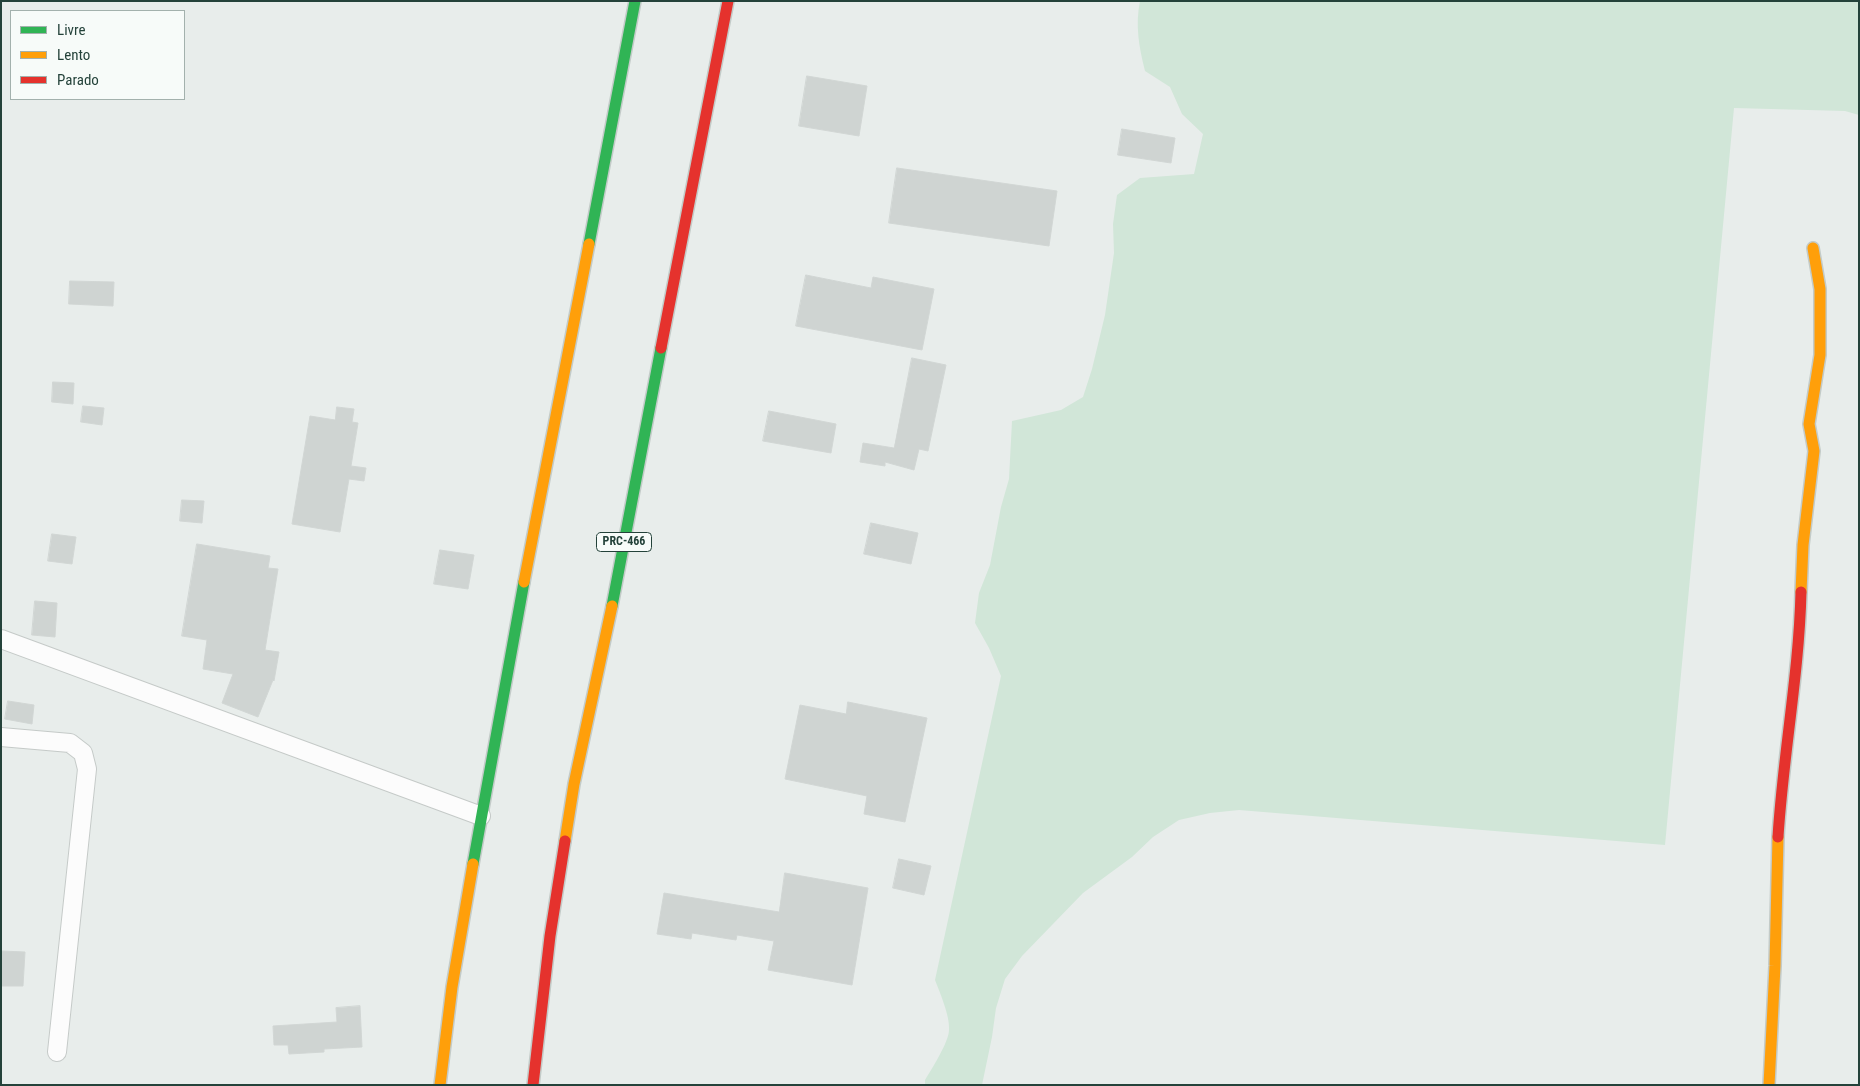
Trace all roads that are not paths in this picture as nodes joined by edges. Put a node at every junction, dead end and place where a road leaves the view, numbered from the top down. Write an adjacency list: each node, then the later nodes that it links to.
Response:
1 (635, 1): 6 (main road)
2 (728, 1): 9 (main road, PRC-466)
3 (1813, 248): 10 (main road)
4 (1, 639): 6 (street)
5 (1, 737): 7 (street)
6 (481, 816): 8 (main road)
7 (57, 1052)
8 (440, 1085)
9 (533, 1085)
10 (1768, 1085)

